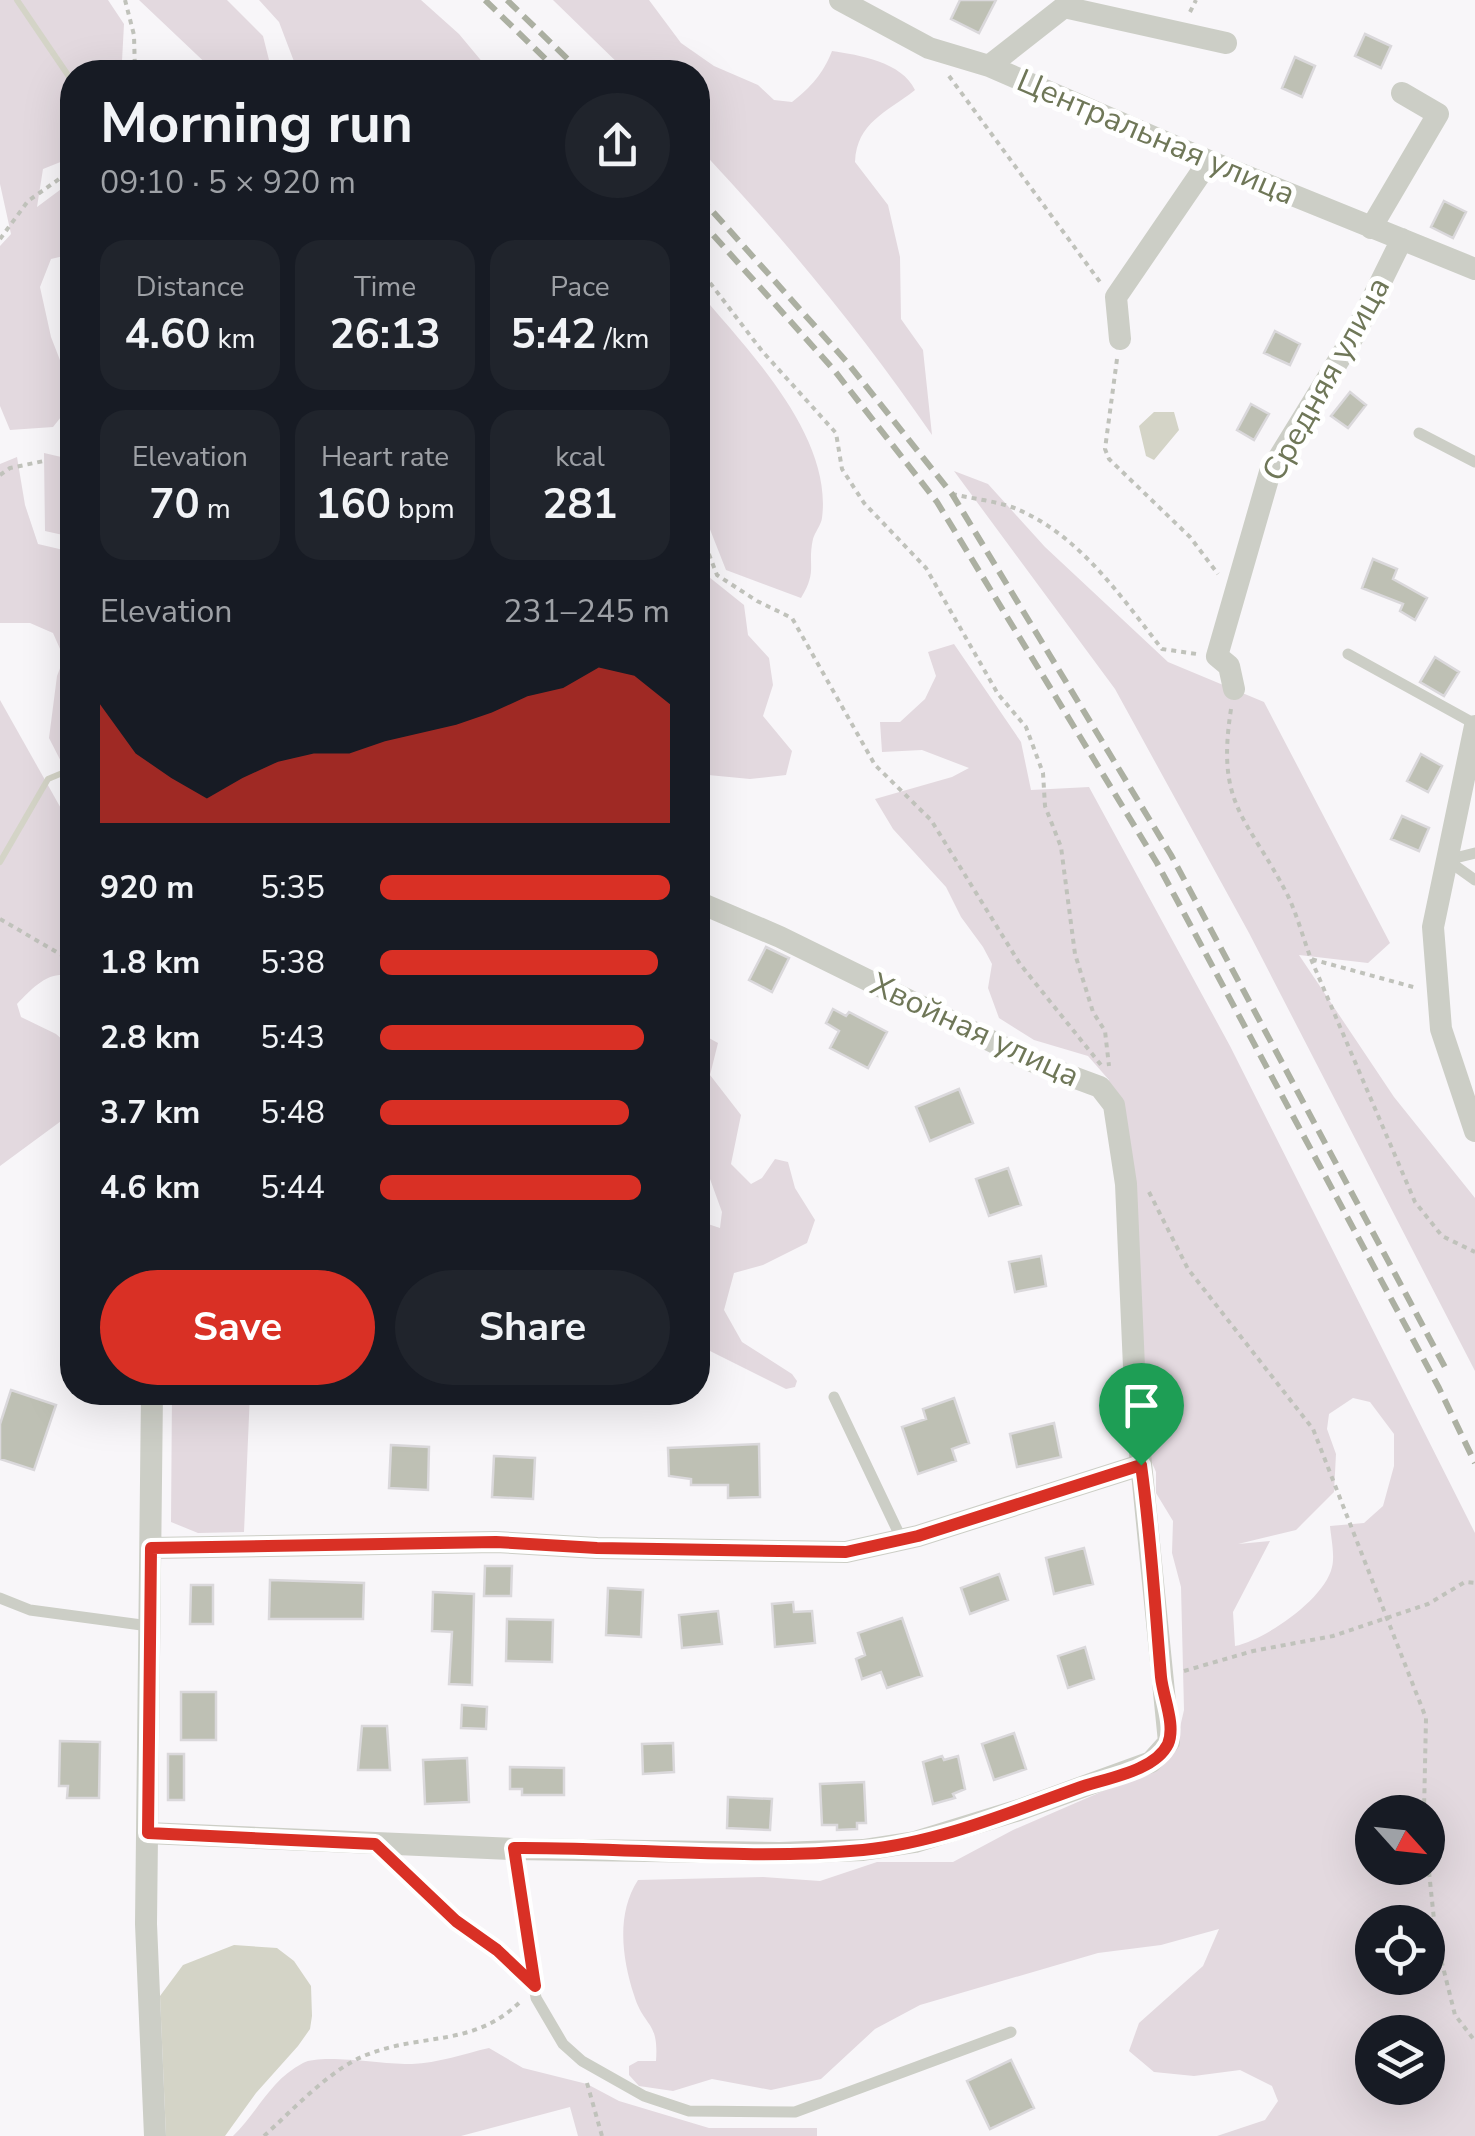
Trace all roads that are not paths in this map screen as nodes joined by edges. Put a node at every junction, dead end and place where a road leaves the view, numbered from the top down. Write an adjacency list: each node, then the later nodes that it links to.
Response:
1 (840, 0): 3 (street, Центральная улица)
2 (1226, 42): 3 (street)
3 (989, 66): 5 (street, Центральная улица)
4 (1402, 93): 6 (street)
5 (1209, 162): 6 (street, Центральная улица); 9 (street)
6 (1371, 228): 7 (street, Центральная улица)
7 (1402, 239): 8 (street, Центральная улица); 13 (street, Средняя улица)
8 (1475, 269)
9 (1120, 339)
10 (1419, 433): 11 (lane)
11 (1475, 462)
12 (1348, 654): 14 (lane)
13 (1234, 689)
14 (1475, 725): 16 (street)
15 (1475, 854): 16 (lane)
16 (1447, 860): 17 (lane); 19 (street)
17 (1475, 880)
18 (710, 907): 22 (street, Хвойная улица)
19 (1475, 1131)
20 (834, 1397): 23 (lane)
21 (152, 1405): 24 (street)
22 (1141, 1465): 23 (street); 28 (street, Хвойная улица)
23 (902, 1540): 24 (street)
24 (151, 1548): 26 (street)
25 (0, 1598): 26 (lane)
26 (150, 1626): 27 (street)
27 (148, 1833): 28 (street); 30 (street)
28 (514, 1848): 29 (lane)
29 (1011, 2032)
30 (155, 2136)

